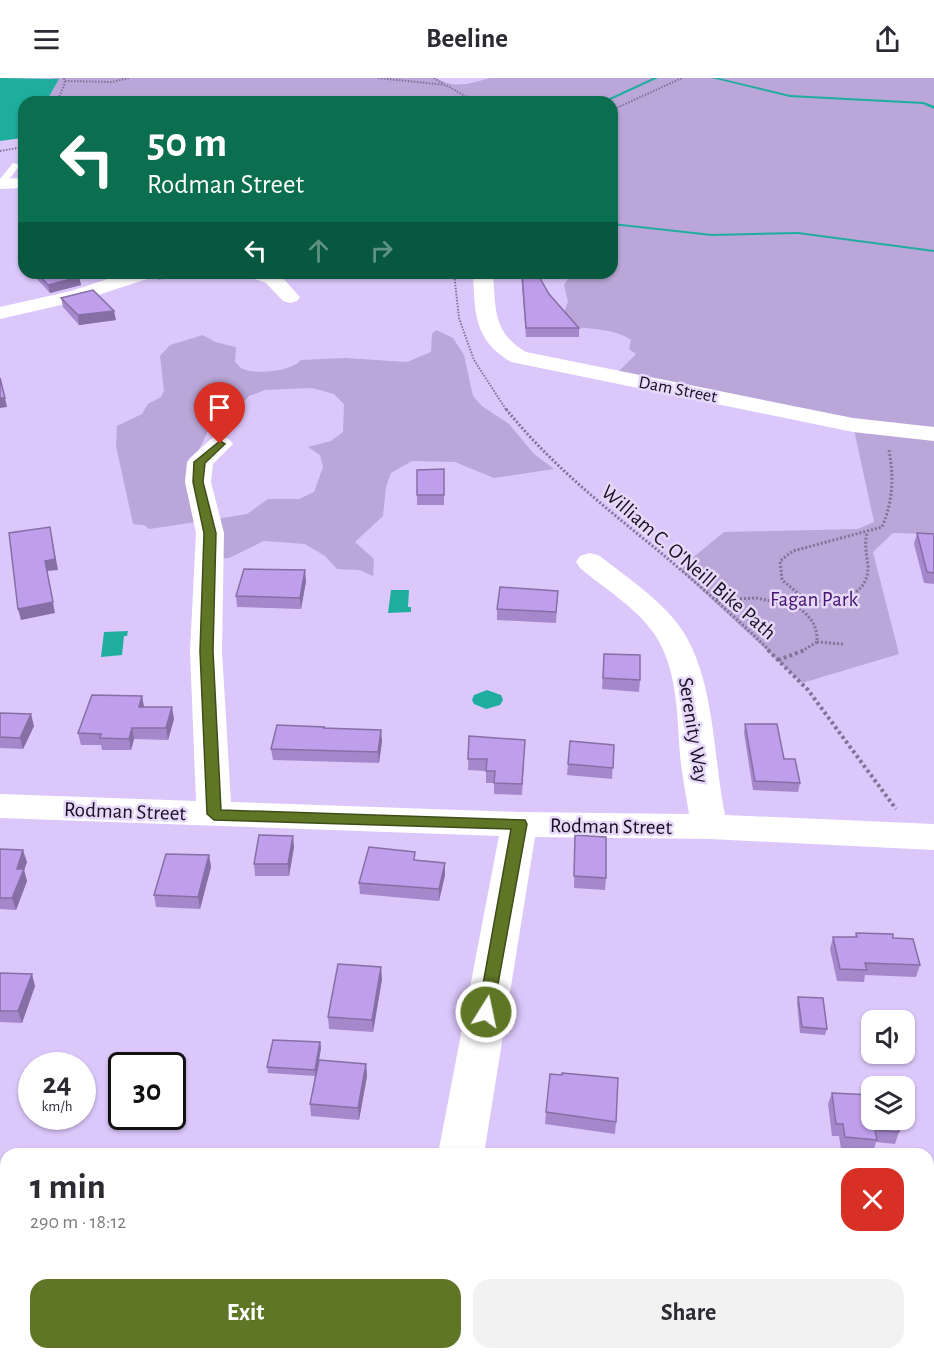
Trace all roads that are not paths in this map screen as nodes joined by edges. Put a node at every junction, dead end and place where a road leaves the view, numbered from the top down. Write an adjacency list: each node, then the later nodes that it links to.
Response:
1 (16, 165): 3 (lane)
2 (18, 183): 3 (street)
3 (1, 184)
4 (128, 279): 8 (street)
5 (273, 279): 7 (street)
6 (484, 279): 9 (street, Dam Street)
7 (290, 297)
8 (0, 313)
9 (934, 434)
10 (220, 444): 13 (street)
11 (590, 562): 15 (street, Serenity Way)
12 (0, 806): 13 (street, Rodman Street)
13 (214, 814): 14 (street, Rodman Street)
14 (519, 824): 15 (street, Rodman Street); 17 (street)
15 (710, 827): 16 (street, Rodman Street)
16 (925, 837)
17 (463, 1148)

